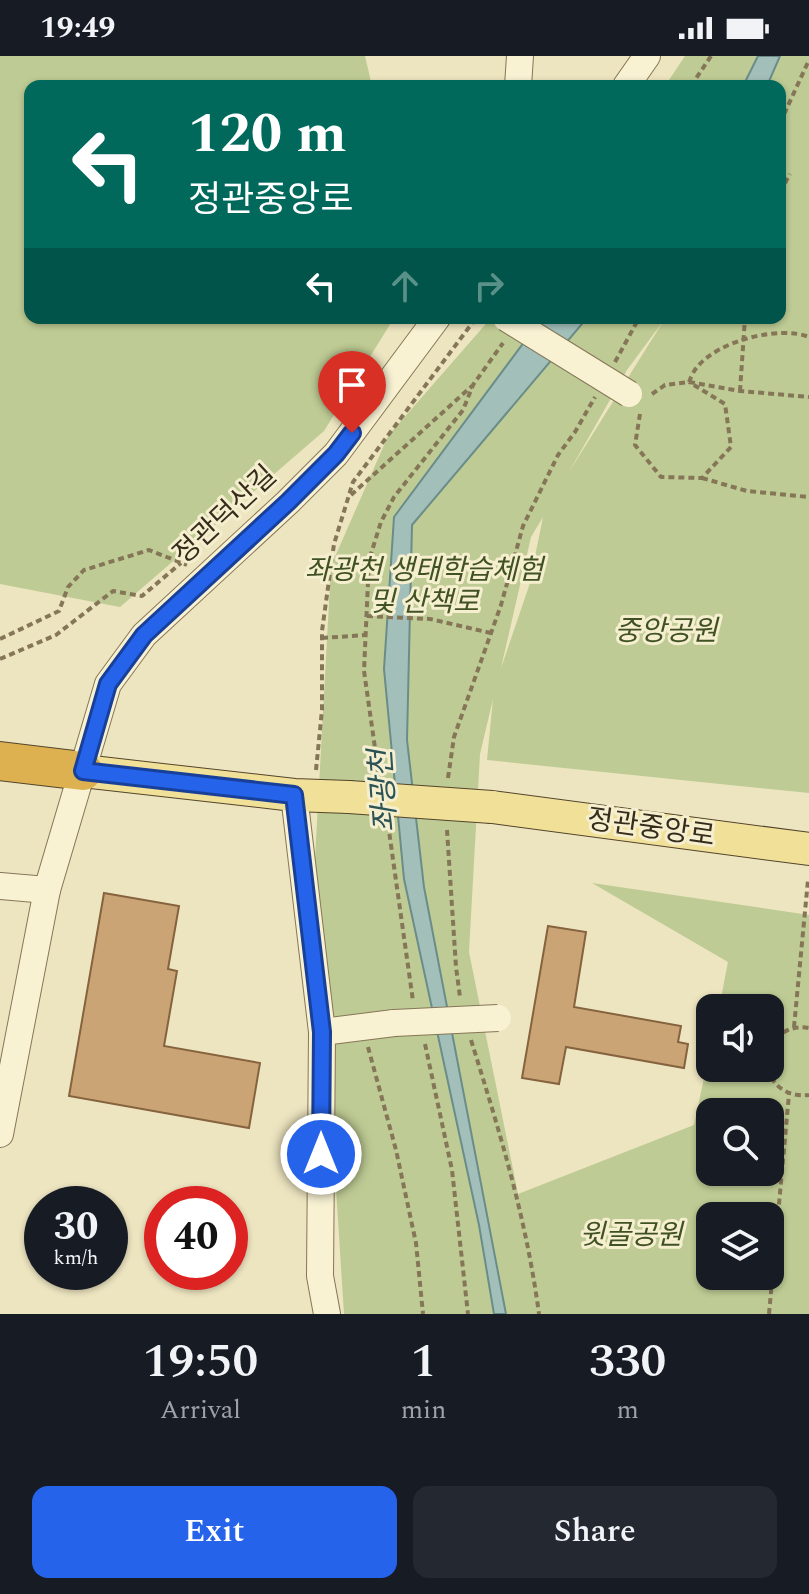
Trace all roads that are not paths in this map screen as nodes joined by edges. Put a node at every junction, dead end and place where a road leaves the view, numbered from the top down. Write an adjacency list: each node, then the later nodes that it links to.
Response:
1 (520, 56): 3 (street)
2 (647, 56): 4 (street)
3 (518, 80)
4 (630, 80)
5 (433, 324): 9 (street, 정관덕산길)
6 (516, 324): 7 (street, bridge)
7 (638, 399)
8 (0, 761): 9 (highway)
9 (83, 771): 10 (main road); 13 (street, 정관덕산길)
10 (304, 796): 11 (main road, 정관중앙로, bridge); 15 (street)
11 (809, 849)
12 (0, 886): 13 (street)
13 (47, 890): 16 (street, 정관덕산길)
14 (506, 1017): 15 (street, bridge)
15 (322, 1032): 17 (street)
16 (0, 1134)
17 (327, 1314)

